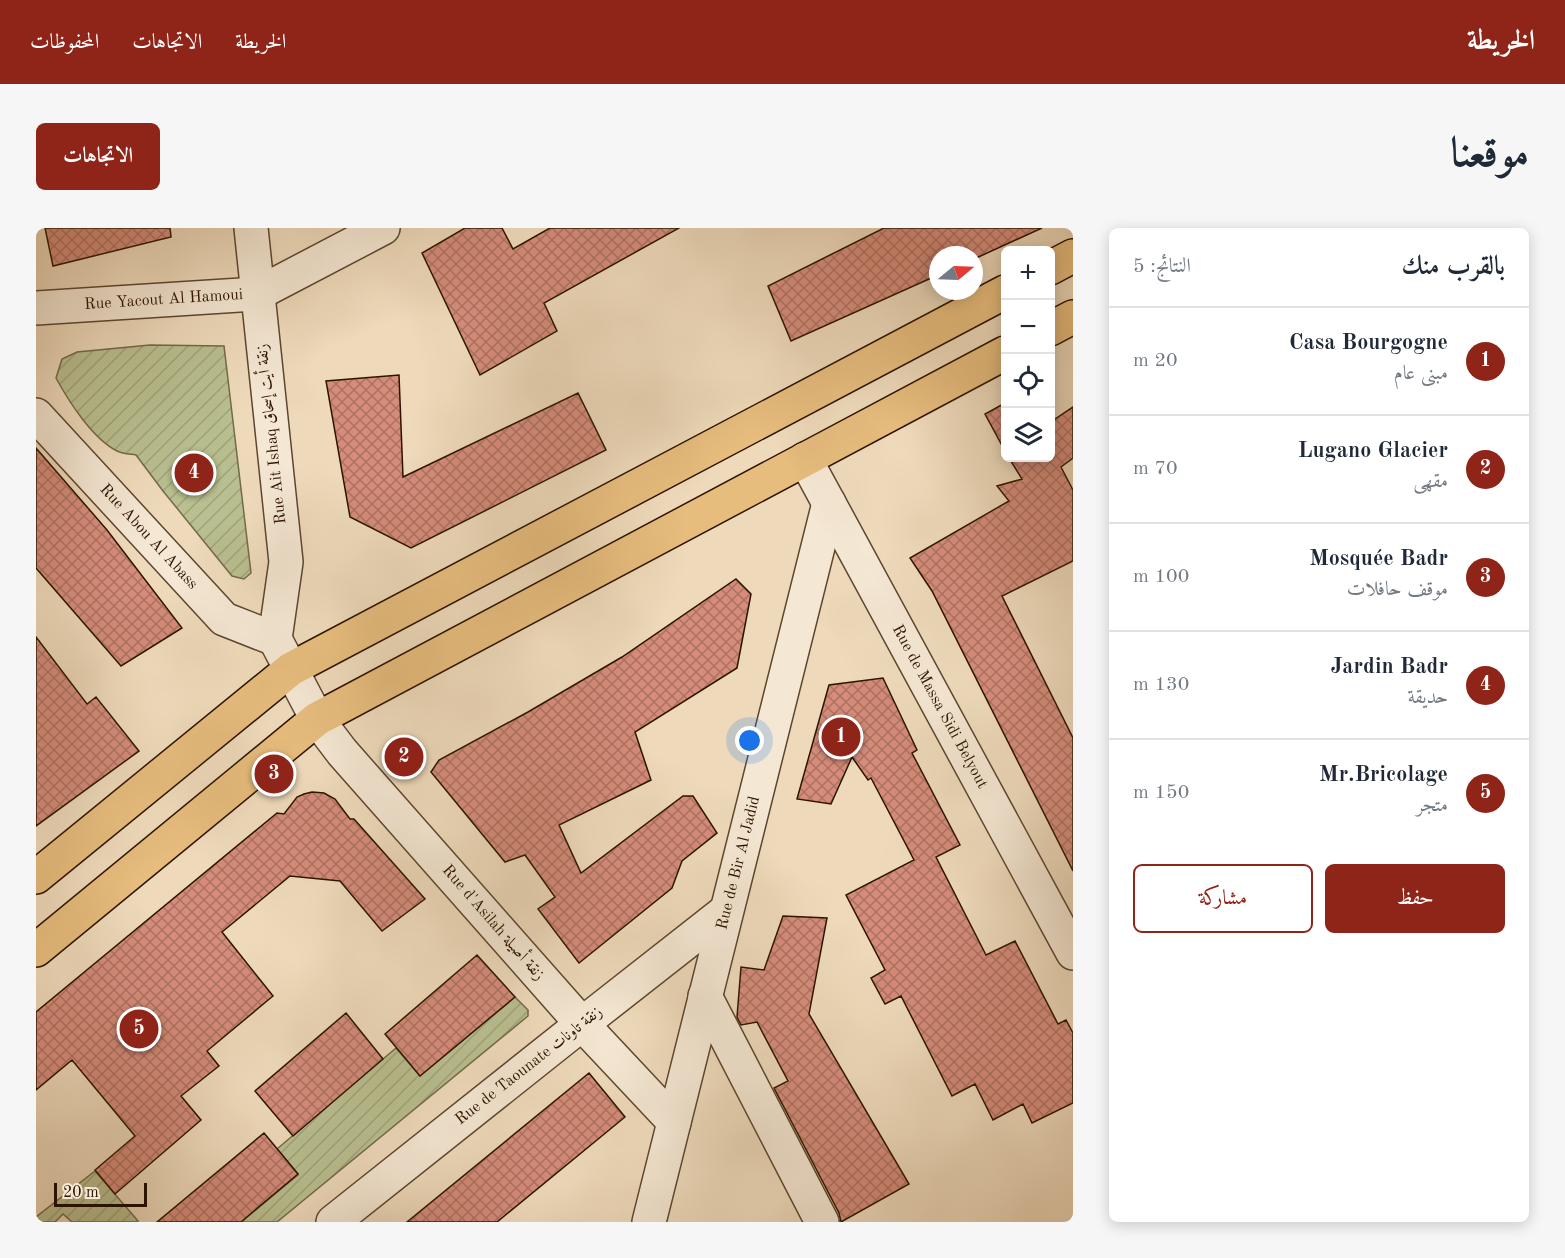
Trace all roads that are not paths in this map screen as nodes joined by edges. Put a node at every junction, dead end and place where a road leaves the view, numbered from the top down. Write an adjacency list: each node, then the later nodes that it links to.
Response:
1 (251, 228): 5 (street, Rue Ait Ishaq زنقة أيت إسحاق)
2 (383, 228): 5 (street, Rue Yacout Al Hamoui)
3 (1073, 256): 4 (main road)
4 (1055, 265)
5 (257, 294): 7 (street, Rue Yacout Al Hamoui); 14 (street, Rue Ait Ishaq زنقة أيت إسحاق)
6 (1001, 294): 15 (main road)
7 (36, 308)
8 (1073, 317): 9 (main road)
9 (1055, 326)
10 (1003, 354): 12 (main road)
11 (36, 415): 14 (street, Rue Abou Al Abass)
12 (805, 459): 13 (street, Rue de Massa Sidi Belyout); 16 (main road)
13 (829, 503): 18 (street, Rue de Bir Al Jadid); 20 (street, Rue de Massa Sidi Belyout)
14 (275, 639): 15 (street, Rue d'Asilah زنقة أصيلة)
15 (291, 669): 16 (street, Rue d'Asilah زنقة أصيلة); 17 (main road)
16 (317, 718): 19 (main road); 22 (street, Rue d'Asilah زنقة أصيلة)
17 (36, 877)
18 (726, 912): 21 (street, Rue de Bir Al Jadid); 22 (street, Rue de Taounate زنقة تاونات)
19 (36, 950)
20 (1073, 954)
21 (705, 996): 23 (street, Rue de Bir Al Jadid); 26 (street)
22 (582, 1024): 23 (street, Rue d'Asilah زنقة أصيلة); 24 (street, Rue de Taounate زنقة تاونات)
23 (674, 1122): 25 (street, Rue de Bir Al Jadid)
24 (333, 1222)
25 (648, 1222)
26 (822, 1222)

